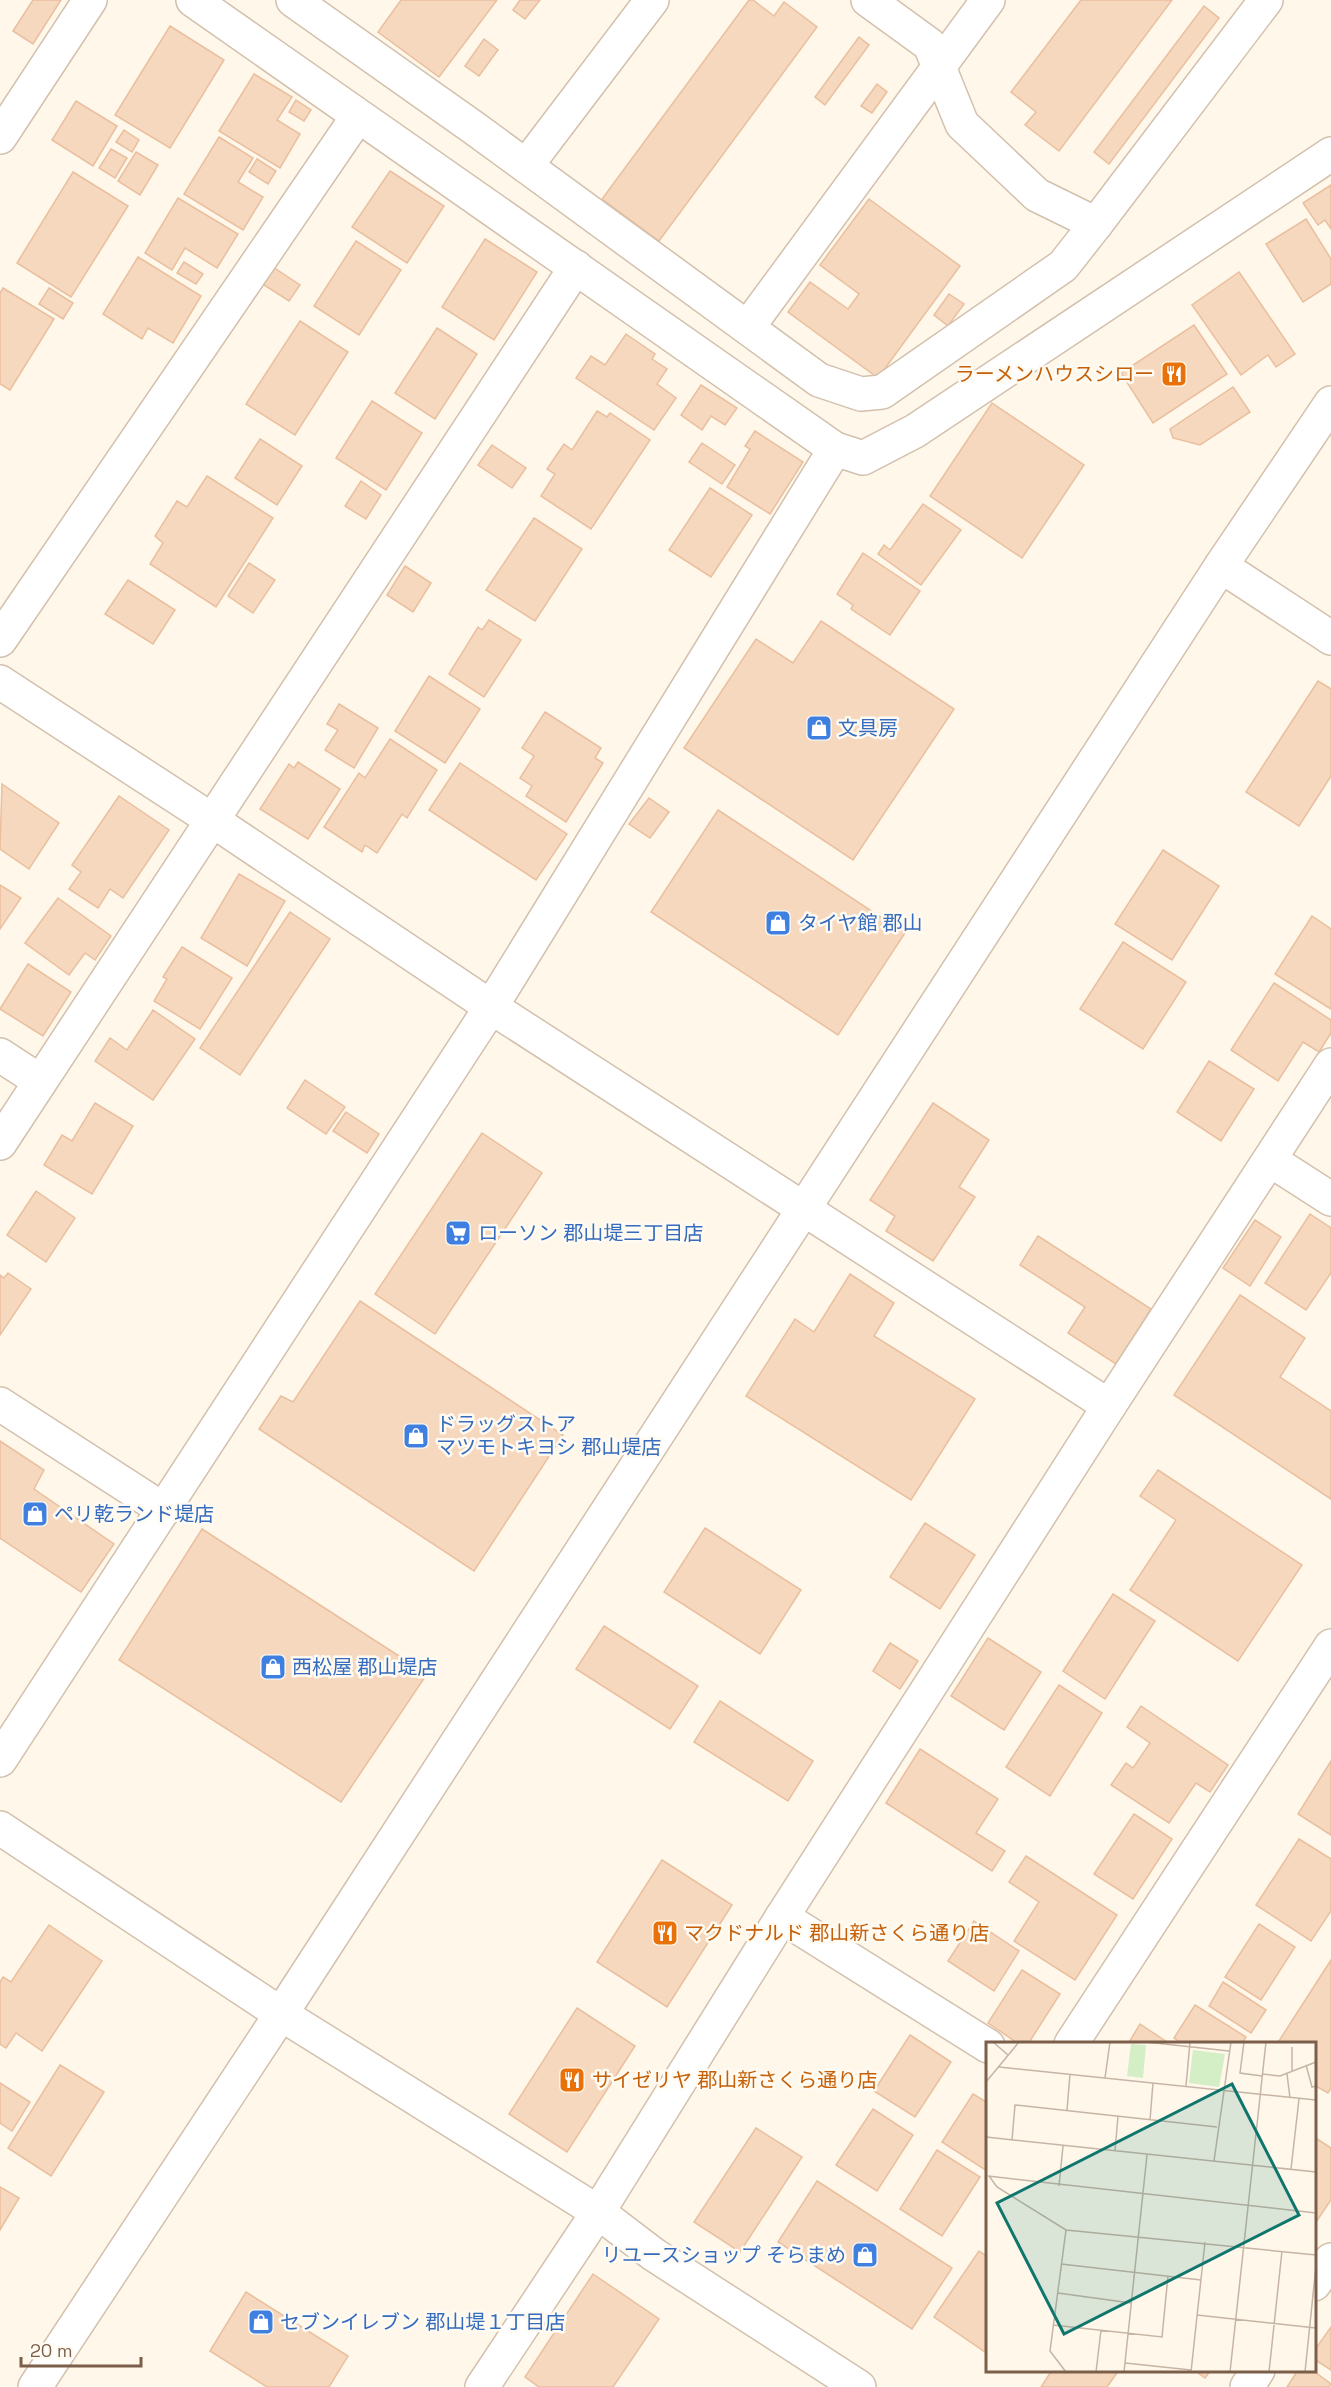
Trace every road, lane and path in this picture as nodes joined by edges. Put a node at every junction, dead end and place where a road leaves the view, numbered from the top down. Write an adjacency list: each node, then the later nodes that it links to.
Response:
1 (90, 0): 10 (street)
2 (193, 0): 9 (street)
3 (293, 0): 12 (street)
4 (652, 0): 12 (street)
5 (868, 0): 8 (street)
6 (988, 0): 8 (street)
7 (1266, 0): 13 (street)
8 (938, 66): 13 (street); 15 (street)
9 (358, 116): 14 (street); 20 (street)
10 (0, 137)
11 (1331, 154): 17 (street)
12 (526, 166): 15 (street)
13 (1096, 224): 15 (street)
14 (576, 267): 17 (street); 22 (street)
15 (748, 327)
16 (1331, 403): 18 (street)
17 (835, 449): 23 (street)
18 (1221, 566): 19 (street); 30 (street)
19 (1331, 638)
20 (0, 640)
21 (0, 682): 22 (street)
22 (212, 820): 23 (street); 26 (street)
23 (491, 1007): 30 (street); 33 (street)
24 (0, 1055): 26 (street)
25 (1331, 1065): 28 (street)
26 (40, 1081): 27 (street)
27 (0, 1143)
28 (1270, 1160): 29 (street); 32 (street)
29 (1331, 1199)
30 (804, 1208): 32 (street); 38 (street)
31 (0, 1404): 33 (street)
32 (1109, 1406): 37 (street)
33 (164, 1510): 35 (street)
34 (1331, 1646): 39 (street)
35 (0, 1760)
36 (0, 1828): 38 (street)
37 (782, 1917): 40 (street); 41 (street)
38 (281, 2014): 41 (street); 43 (street)
39 (1072, 2042)
40 (986, 2045)
41 (598, 2212): 44 (street); 45 (street)
42 (1257, 2372): 46 (street)
43 (35, 2387)
44 (482, 2387)
45 (859, 2387)
46 (1247, 2387)

